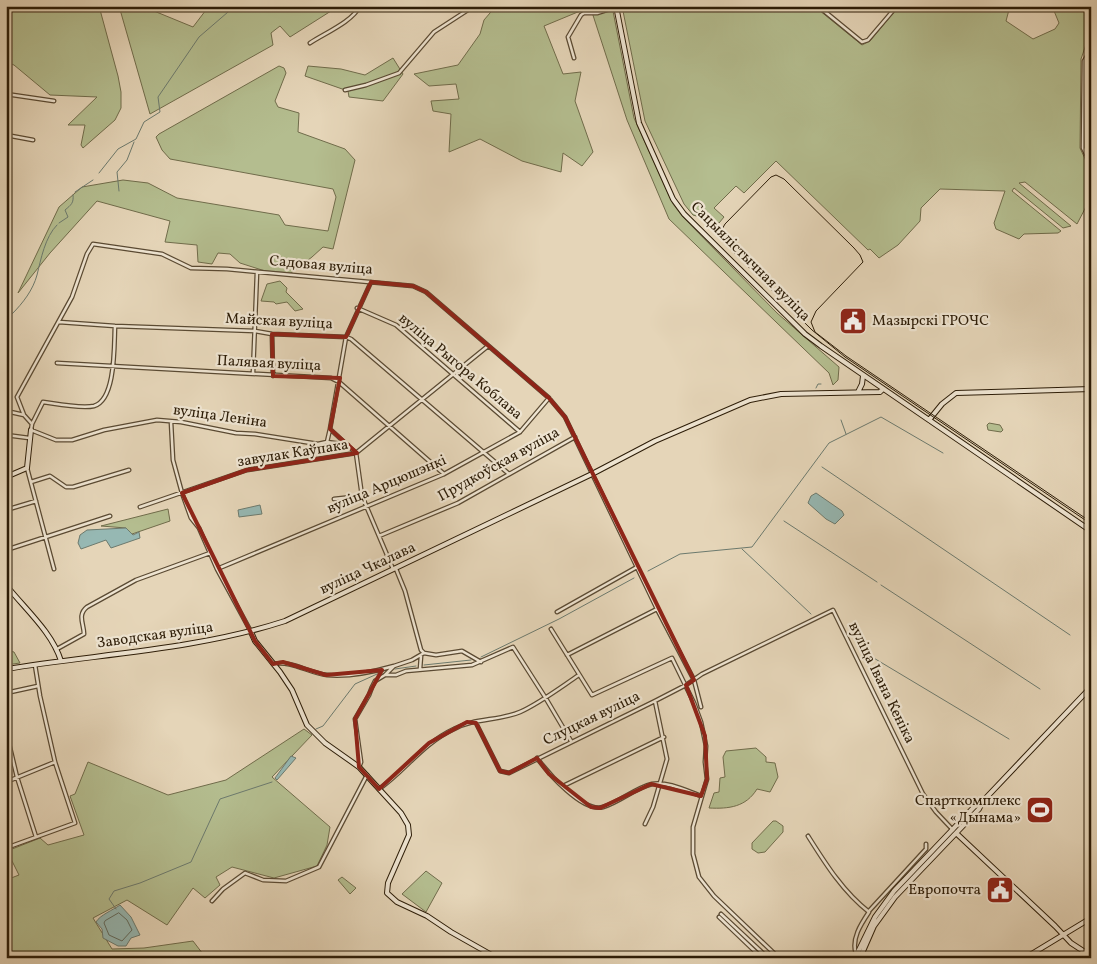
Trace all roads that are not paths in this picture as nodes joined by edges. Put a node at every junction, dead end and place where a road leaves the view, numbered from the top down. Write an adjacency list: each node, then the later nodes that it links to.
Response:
1 (360, 6): 6 (street)
2 (474, 6): 9 (street)
3 (616, 6): 8 (street, Сацыялістычная вуліца); 31 (main road, Сацыялістычная вуліца)
4 (818, 6): 5 (street)
5 (896, 6)
6 (310, 43)
7 (1091, 50): 14 (street)
8 (574, 58)
9 (345, 90)
10 (6, 94): 11 (street)
11 (54, 101)
12 (6, 136): 13 (street)
13 (33, 140)
14 (1088, 158)
15 (6, 231): 16 (street)
16 (6, 241)
17 (257, 272): 18 (street, Садовая вуліца); 20 (street, Садовая вуліца); 22 (street)
18 (371, 282): 19 (street); 25 (street, Садовая вуліца)
19 (358, 308): 24 (street); 29 (street, вуліца Рыгора Коблава)
20 (59, 322): 21 (street, Майская вуліца); 39 (street)
21 (115, 326): 22 (street, Майская вуліца); 27 (street)
22 (255, 331): 23 (street, Майская вуліца); 28 (street)
23 (272, 334): 24 (street, Майская вуліца); 30 (street)
24 (346, 337): 32 (street); 37 (street, Майская вуліца)
25 (488, 346): 29 (street); 36 (street, Садовая вуліца)
26 (57, 364): 27 (street, Палявая вуліца)
27 (113, 367): 28 (street, Палявая вуліца); 42 (street)
28 (253, 373): 30 (street, Палявая вуліца)
29 (452, 374): 37 (street); 46 (street, вуліца Рыгора Коблава)
30 (273, 376): 32 (street, Палявая вуліца)
31 (862, 376): 33 (main road, Сацыялістычная вуліца); 35 (main road)
32 (339, 382): 43 (street, Палявая вуліца); 44 (street)
33 (883, 389): 35 (main road, вуліца Чкалава); 40 (main road, Сацыялістычная вуліца)
34 (1091, 390): 40 (main road)
35 (858, 392): 58 (main road, вуліца Чкалава)
36 (550, 398): 46 (street, вуліца Арцюшэнкі); 48 (street, Садовая вуліца)
37 (420, 400): 43 (street); 53 (street, Майская вуліца)
38 (6, 411): 39 (street)
39 (24, 414): 42 (street)
40 (929, 420): 69 (main road, Сацыялістычная вуліца)
41 (171, 422): 45 (street, вуліца Леніна); 50 (street, вуліца Леніна); 61 (street)
42 (32, 424): 45 (street)
43 (389, 426): 52 (street); 56 (street, Палявая вуліца)
44 (330, 429): 50 (street); 51 (street)
45 (31, 430): 49 (main road)
46 (520, 432): 53 (street, вуліца Арцюшэнкі)
47 (6, 434): 49 (street)
48 (575, 437): 57 (street, Прудкоўская вуліца); 58 (street, Садовая вуліца)
49 (29, 438): 54 (main road)
50 (327, 442): 51 (street, вуліца Леніна)
51 (348, 445): 52 (street)
52 (356, 453): 61 (street, завулак Каўпака); 62 (street, завулак Каўпака)
53 (483, 453): 56 (street, вуліца Арцюшэнкі); 57 (street, Майская вуліца)
54 (27, 468): 59 (main road); 60 (street)
55 (129, 470): 60 (street)
56 (444, 474): 65 (street, вуліца Арцюшэнкі)
57 (508, 474): 71 (street, Прудкоўская вуліца)
58 (592, 474): 74 (street, Садовая вуліца); 77 (main road, вуліца Чкалава)
59 (6, 477)
60 (31, 482): 63 (street)
61 (182, 493): 66 (street, завулак Каўпака); 73 (street)
62 (362, 496): 64 (street); 65 (street)
63 (36, 500): 67 (street); 70 (street)
64 (334, 500)
65 (368, 506): 71 (street); 76 (street, вуліца Арцюшэнкі)
66 (140, 507)
67 (6, 510)
68 (110, 516): 70 (street)
69 (1091, 532)
70 (46, 536): 72 (street); 75 (street)
71 (379, 536): 77 (street)
72 (6, 550)
73 (210, 553): 76 (street); 84 (street)
74 (637, 567): 79 (street, Садовая вуліца); 80 (street)
75 (54, 569)
76 (217, 569): 82 (street)
77 (395, 569): 82 (main road, вуліца Чкалава); 85 (street)
78 (6, 585): 84 (main road)
79 (657, 609): 86 (street); 96 (street, Садовая вуліца)
80 (558, 612)
81 (551, 629): 86 (street)
82 (252, 632): 87 (main road, Заводская вуліца); 89 (main road)
83 (762, 645): 96 (street, Слуцкая вуліца); 119 (street, вуліца Івана Кеніка)
84 (57, 650): 87 (main road)
85 (423, 654): 88 (street); 91 (street); 93 (street)
86 (567, 655): 95 (street)
87 (61, 661): 90 (main road, Заводская вуліца)
88 (480, 662): 93 (street); 101 (street)
89 (273, 664): 91 (street); 110 (main road)
90 (35, 665): 92 (main road, Заводская вуліца); 98 (street)
91 (394, 666): 94 (street)
92 (6, 669)
93 (420, 669): 94 (street)
94 (385, 675): 110 (street)
95 (579, 676): 97 (street); 101 (street)
96 (694, 680): 97 (street, Слуцкая вуліца); 103 (street, Садовая вуліца)
97 (686, 685): 102 (street, Слуцкая вуліца); 117 (street)
98 (38, 686): 100 (street); 109 (street)
99 (1091, 687): 119 (main road)
100 (6, 693)
101 (545, 697): 104 (street); 107 (street)
102 (655, 701): 106 (street); 107 (street, Слуцкая вуліца)
103 (701, 707)
104 (476, 723): 108 (street, Слуцкая вуліца); 116 (street)
105 (6, 732): 112 (street)
106 (664, 737): 114 (street); 115 (street)
107 (570, 740): 108 (street, Слуцкая вуліца)
108 (537, 758): 115 (street)
109 (55, 762): 112 (street); 121 (street)
110 (359, 767): 111 (main road)
111 (367, 775): 116 (main road); 124 (street)
112 (18, 777): 113 (street); 121 (street)
113 (6, 782)
114 (662, 784): 115 (street); 117 (street); 118 (street)
115 (563, 786)
116 (379, 789): 133 (main road)
117 (701, 796): 130 (street)
118 (645, 824)
119 (955, 832): 123 (main road); 129 (main road)
120 (808, 836): 125 (street)
121 (36, 837): 122 (street)
122 (6, 848)
123 (936, 851): 125 (street); 131 (main road); 137 (main road)
124 (212, 901)
125 (869, 912): 131 (street)
126 (721, 914): 135 (street)
127 (719, 918): 134 (street)
128 (1091, 918): 129 (main road)
129 (1062, 935): 132 (main road); 138 (main road)
130 (775, 954): 135 (street); 136 (street)
131 (855, 956)
132 (1091, 956)
133 (497, 958)
134 (762, 958)
135 (769, 958)
136 (779, 958)
137 (860, 958)
138 (1026, 958)

